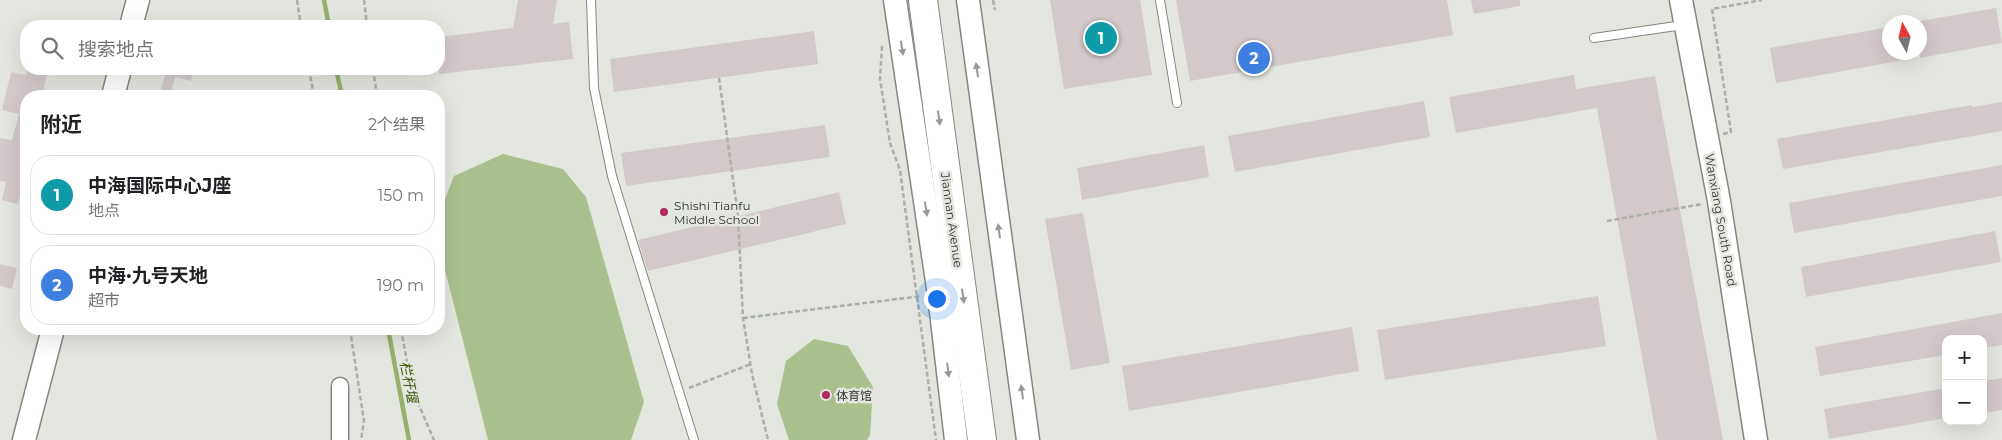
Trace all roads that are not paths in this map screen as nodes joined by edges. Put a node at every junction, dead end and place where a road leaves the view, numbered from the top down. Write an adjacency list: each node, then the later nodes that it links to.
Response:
1 (138, 0): 9 (main road)
2 (590, 0): 19 (lane)
3 (894, 0): 20 (main road, one-way to 20)
4 (923, 0): 21 (highway, Jiannan Avenue, one-way to 21)
5 (941, 0): 22 (highway, Jiannan Avenue)
6 (968, 0): 23 (main road, one-way to 6)
7 (1160, 0): 14 (lane)
8 (1681, 0): 10 (main road, Wanxiang South Road)
9 (133, 20)
10 (1685, 24): 11 (lane); 24 (main road, Wanxiang South Road)
11 (1594, 38)
12 (118, 75): 13 (main road)
13 (115, 90)
14 (1177, 103)
15 (51, 335): 17 (main road)
16 (340, 386): 18 (street)
17 (24, 440)
18 (340, 440)
19 (694, 440)
20 (956, 440)
21 (982, 440)
22 (1000, 440)
23 (1028, 440)
24 (1756, 440)

